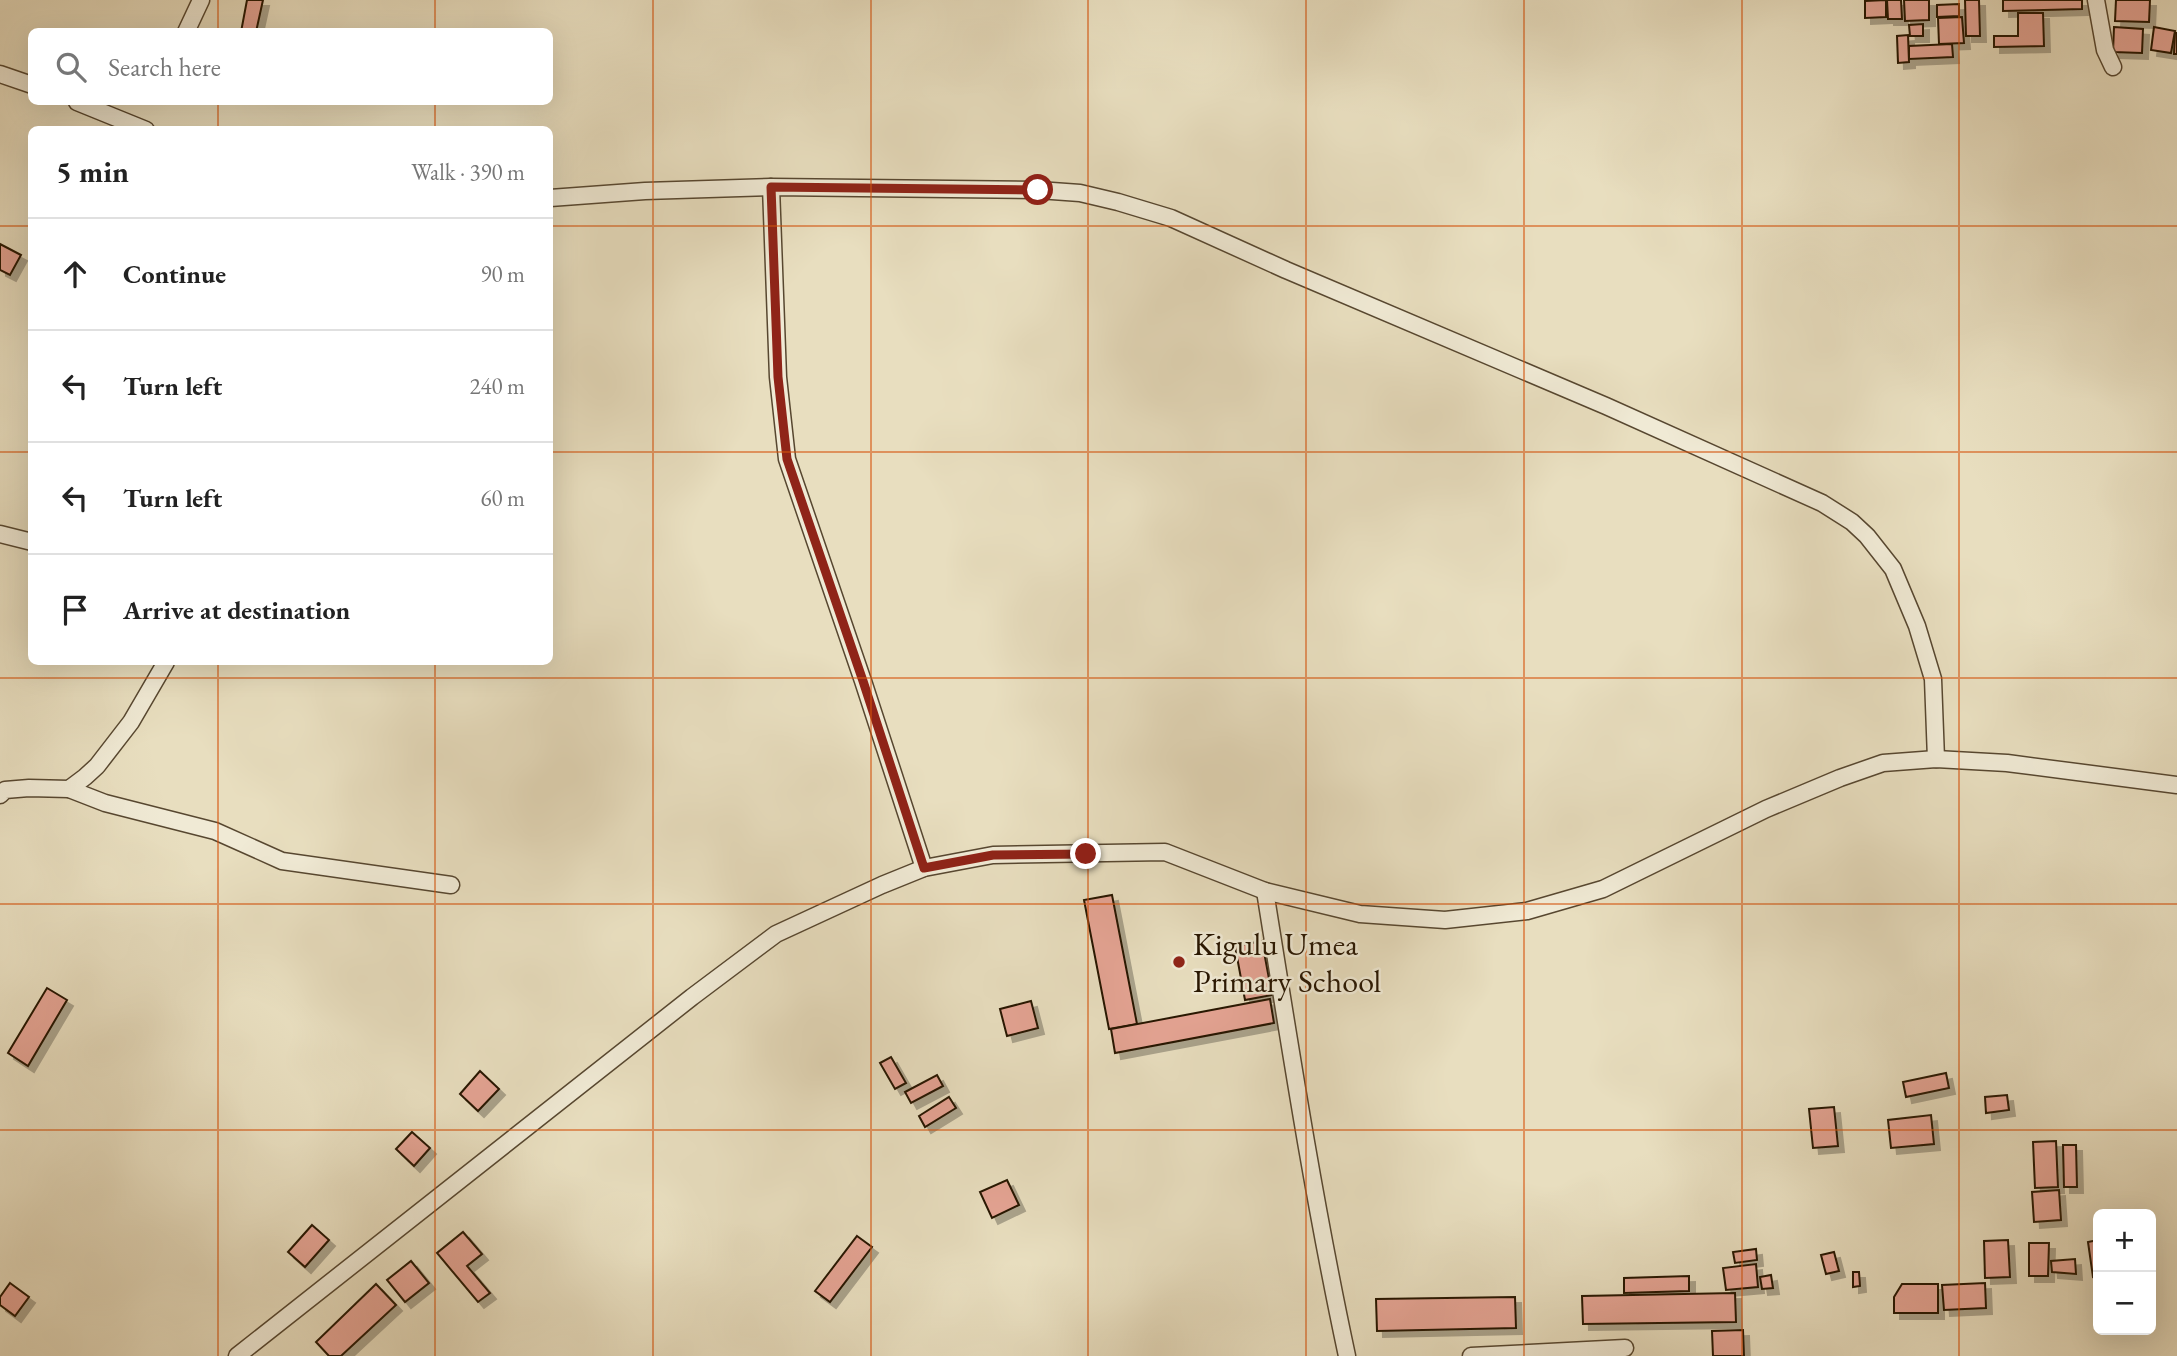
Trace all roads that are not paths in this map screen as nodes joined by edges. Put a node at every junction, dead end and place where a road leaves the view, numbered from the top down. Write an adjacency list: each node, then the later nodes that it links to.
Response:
1 (201, 0): 3 (street)
2 (2096, 0): 4 (street)
3 (188, 28)
4 (2113, 67)
5 (0, 74): 6 (street)
6 (28, 84)
7 (89, 105): 8 (street)
8 (137, 126)
9 (771, 187): 10 (street); 14 (street); 18 (street)
10 (553, 198)
11 (0, 534): 12 (street)
12 (28, 541)
13 (164, 665): 16 (street)
14 (1936, 759): 15 (street); 20 (street)
15 (2177, 785)
16 (69, 789): 17 (street); 19 (street)
17 (2, 791)
18 (924, 868): 20 (street); 22 (street)
19 (451, 885)
20 (1265, 891): 23 (street)
21 (1625, 1348): 24 (street)
22 (237, 1356)
23 (1347, 1356)
24 (1471, 1356)

